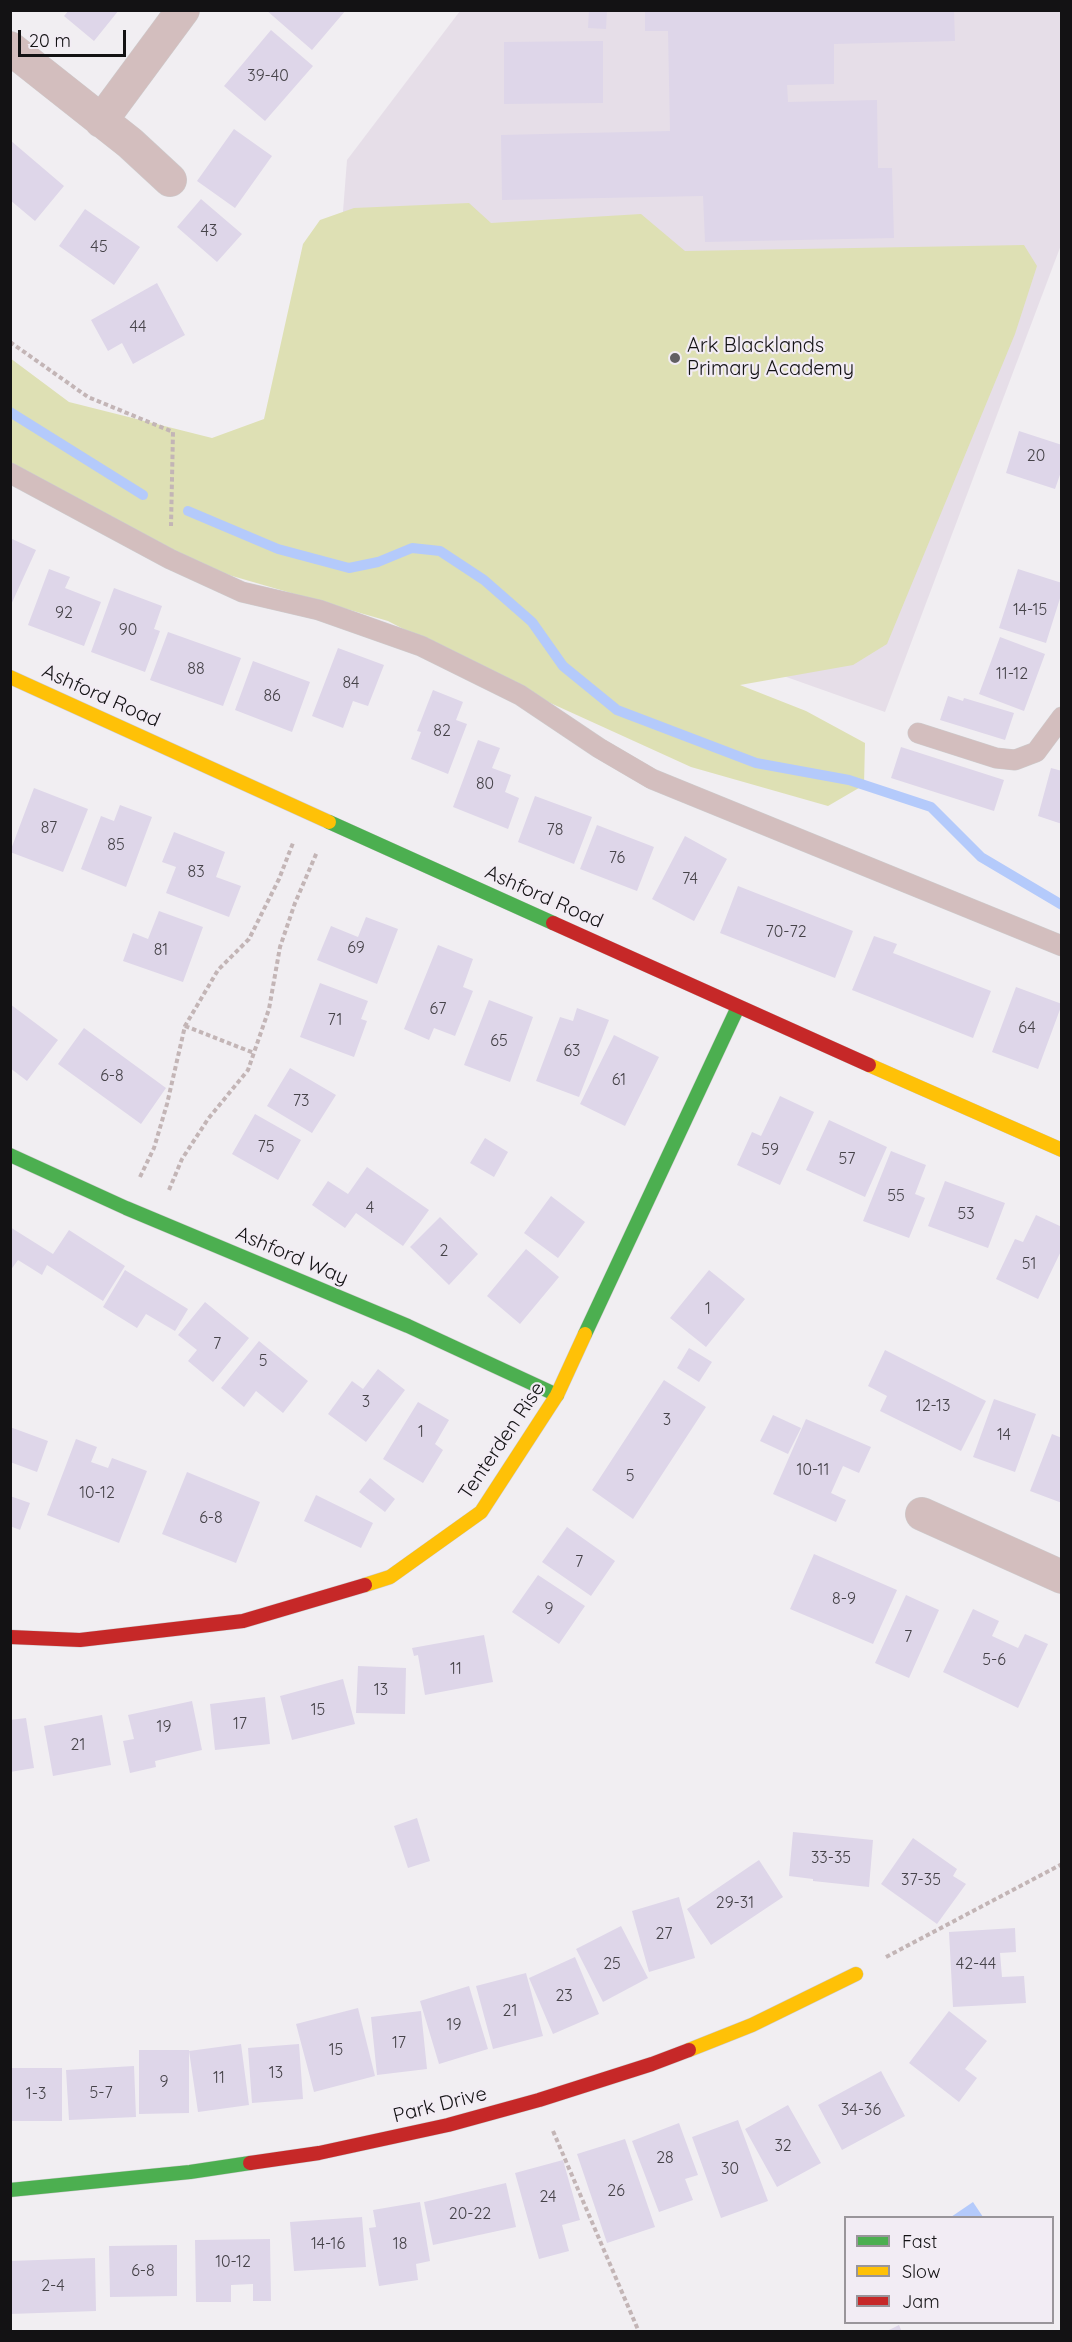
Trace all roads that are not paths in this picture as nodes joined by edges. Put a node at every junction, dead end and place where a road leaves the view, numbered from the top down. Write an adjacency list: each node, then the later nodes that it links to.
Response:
1 (183, 10): 3 (street)
2 (10, 48): 3 (street)
3 (101, 121): 4 (street)
4 (170, 180)
5 (10, 472): 9 (lane)
6 (10, 677): 10 (street, Ashford Road)
7 (1062, 717): 8 (lane)
8 (918, 733)
9 (1062, 946)
10 (738, 1007): 11 (street, Ashford Road); 13 (street, Tenterden Rise)
11 (1062, 1150)
12 (10, 1155): 13 (street, Ashford Way)
13 (557, 1395): 16 (street, Tenterden Rise)
14 (922, 1514): 15 (street)
15 (1062, 1577)
16 (10, 1637)
17 (856, 1974): 18 (street, Park Drive)
18 (10, 2190)

